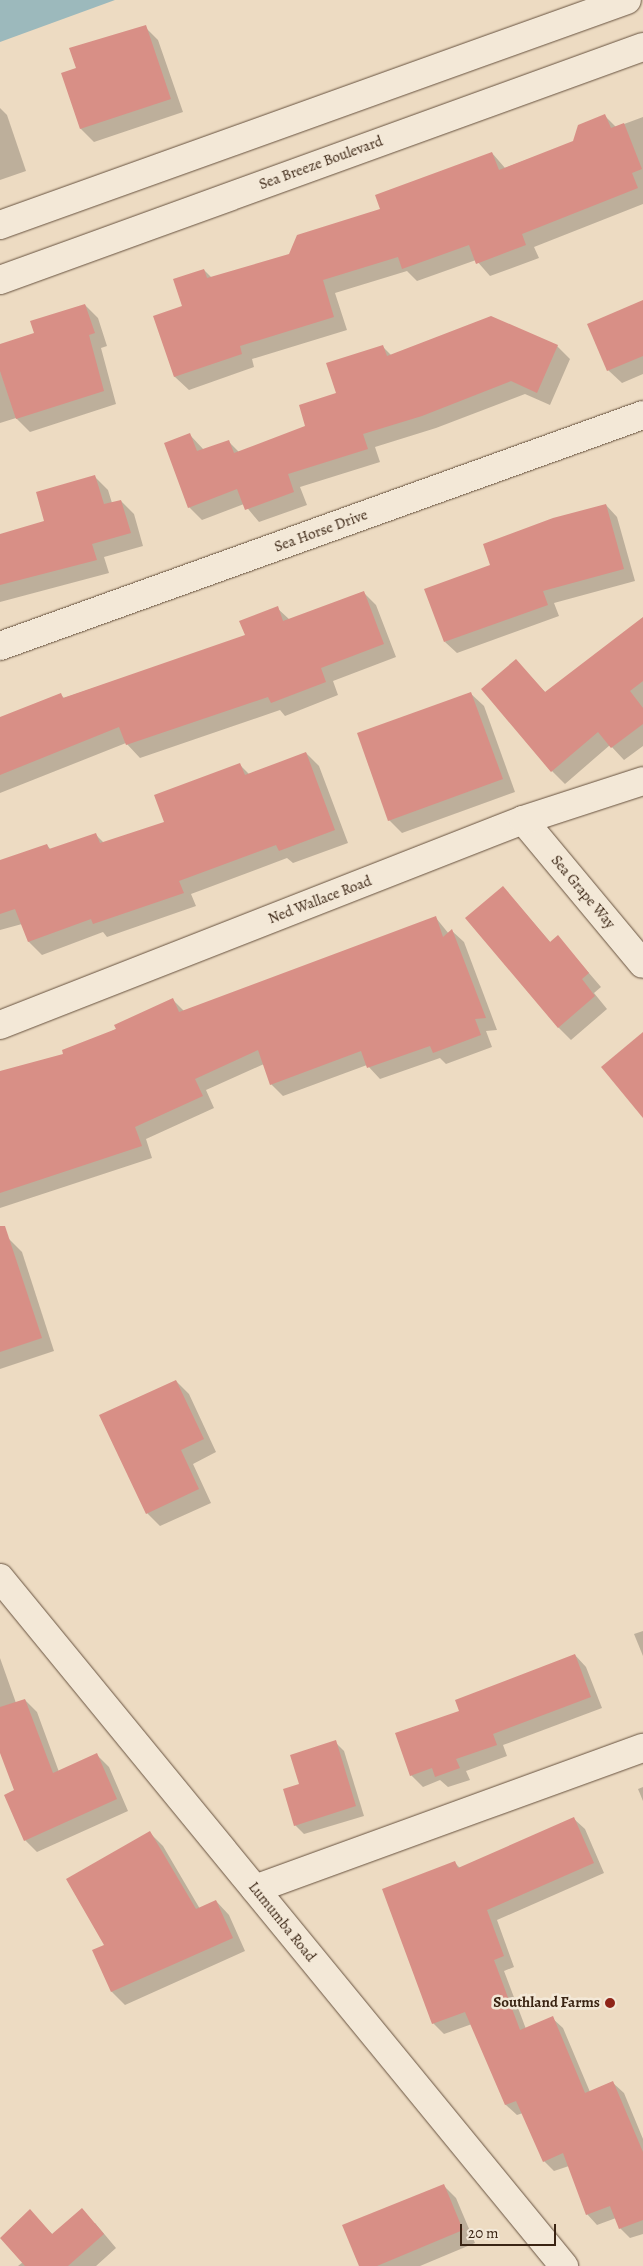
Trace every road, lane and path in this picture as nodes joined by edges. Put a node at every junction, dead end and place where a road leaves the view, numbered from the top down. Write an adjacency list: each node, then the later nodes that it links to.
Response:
1 (627, 0): 3 (street)
2 (643, 47): 4 (street, Sea Breeze Boulevard)
3 (0, 225)
4 (0, 280)
5 (643, 415): 6 (street, Sea Horse Drive)
6 (0, 646)
7 (643, 781): 8 (street, Ned Wallace Road)
8 (523, 820): 9 (street, Sea Grape Way); 10 (street, Ned Wallace Road)
9 (643, 964)
10 (0, 1025)
11 (0, 1578): 13 (street, Lumumba Road)
12 (643, 1748): 13 (street)
13 (255, 1889): 14 (street, Lumumba Road)
14 (564, 2266)

